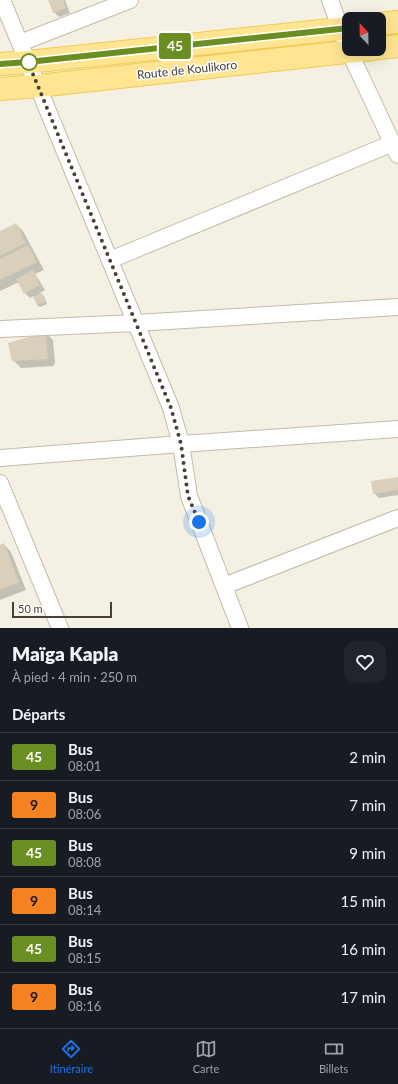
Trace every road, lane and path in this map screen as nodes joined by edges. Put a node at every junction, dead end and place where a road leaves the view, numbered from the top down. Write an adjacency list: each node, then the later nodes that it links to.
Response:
1 (2, 0): 10 (street)
2 (130, 0): 10 (street)
3 (330, 0): 6 (street)
4 (398, 22): 5 (main road)
5 (386, 23)
6 (342, 24)
7 (342, 28): 10 (main road, Route de Koulikoro)
8 (398, 46): 9 (main road)
9 (386, 47)
10 (24, 52): 13 (main road, Route de Koulikoro); 14 (street)
11 (342, 52): 14 (main road, Route de Koulikoro)
12 (351, 56): 16 (street)
13 (0, 64)
14 (38, 86): 15 (main road, Route de Koulikoro); 17 (street)
15 (0, 89)
16 (395, 149): 17 (street)
17 (110, 260): 19 (street)
18 (398, 307): 19 (street)
19 (136, 323): 20 (street); 22 (street)
20 (0, 329)
21 (398, 429): 22 (street)
22 (181, 444): 23 (street); 26 (street)
23 (0, 458)
24 (0, 483): 27 (street)
25 (398, 518): 26 (street)
26 (224, 586): 28 (street)
27 (60, 628)
28 (240, 628)

